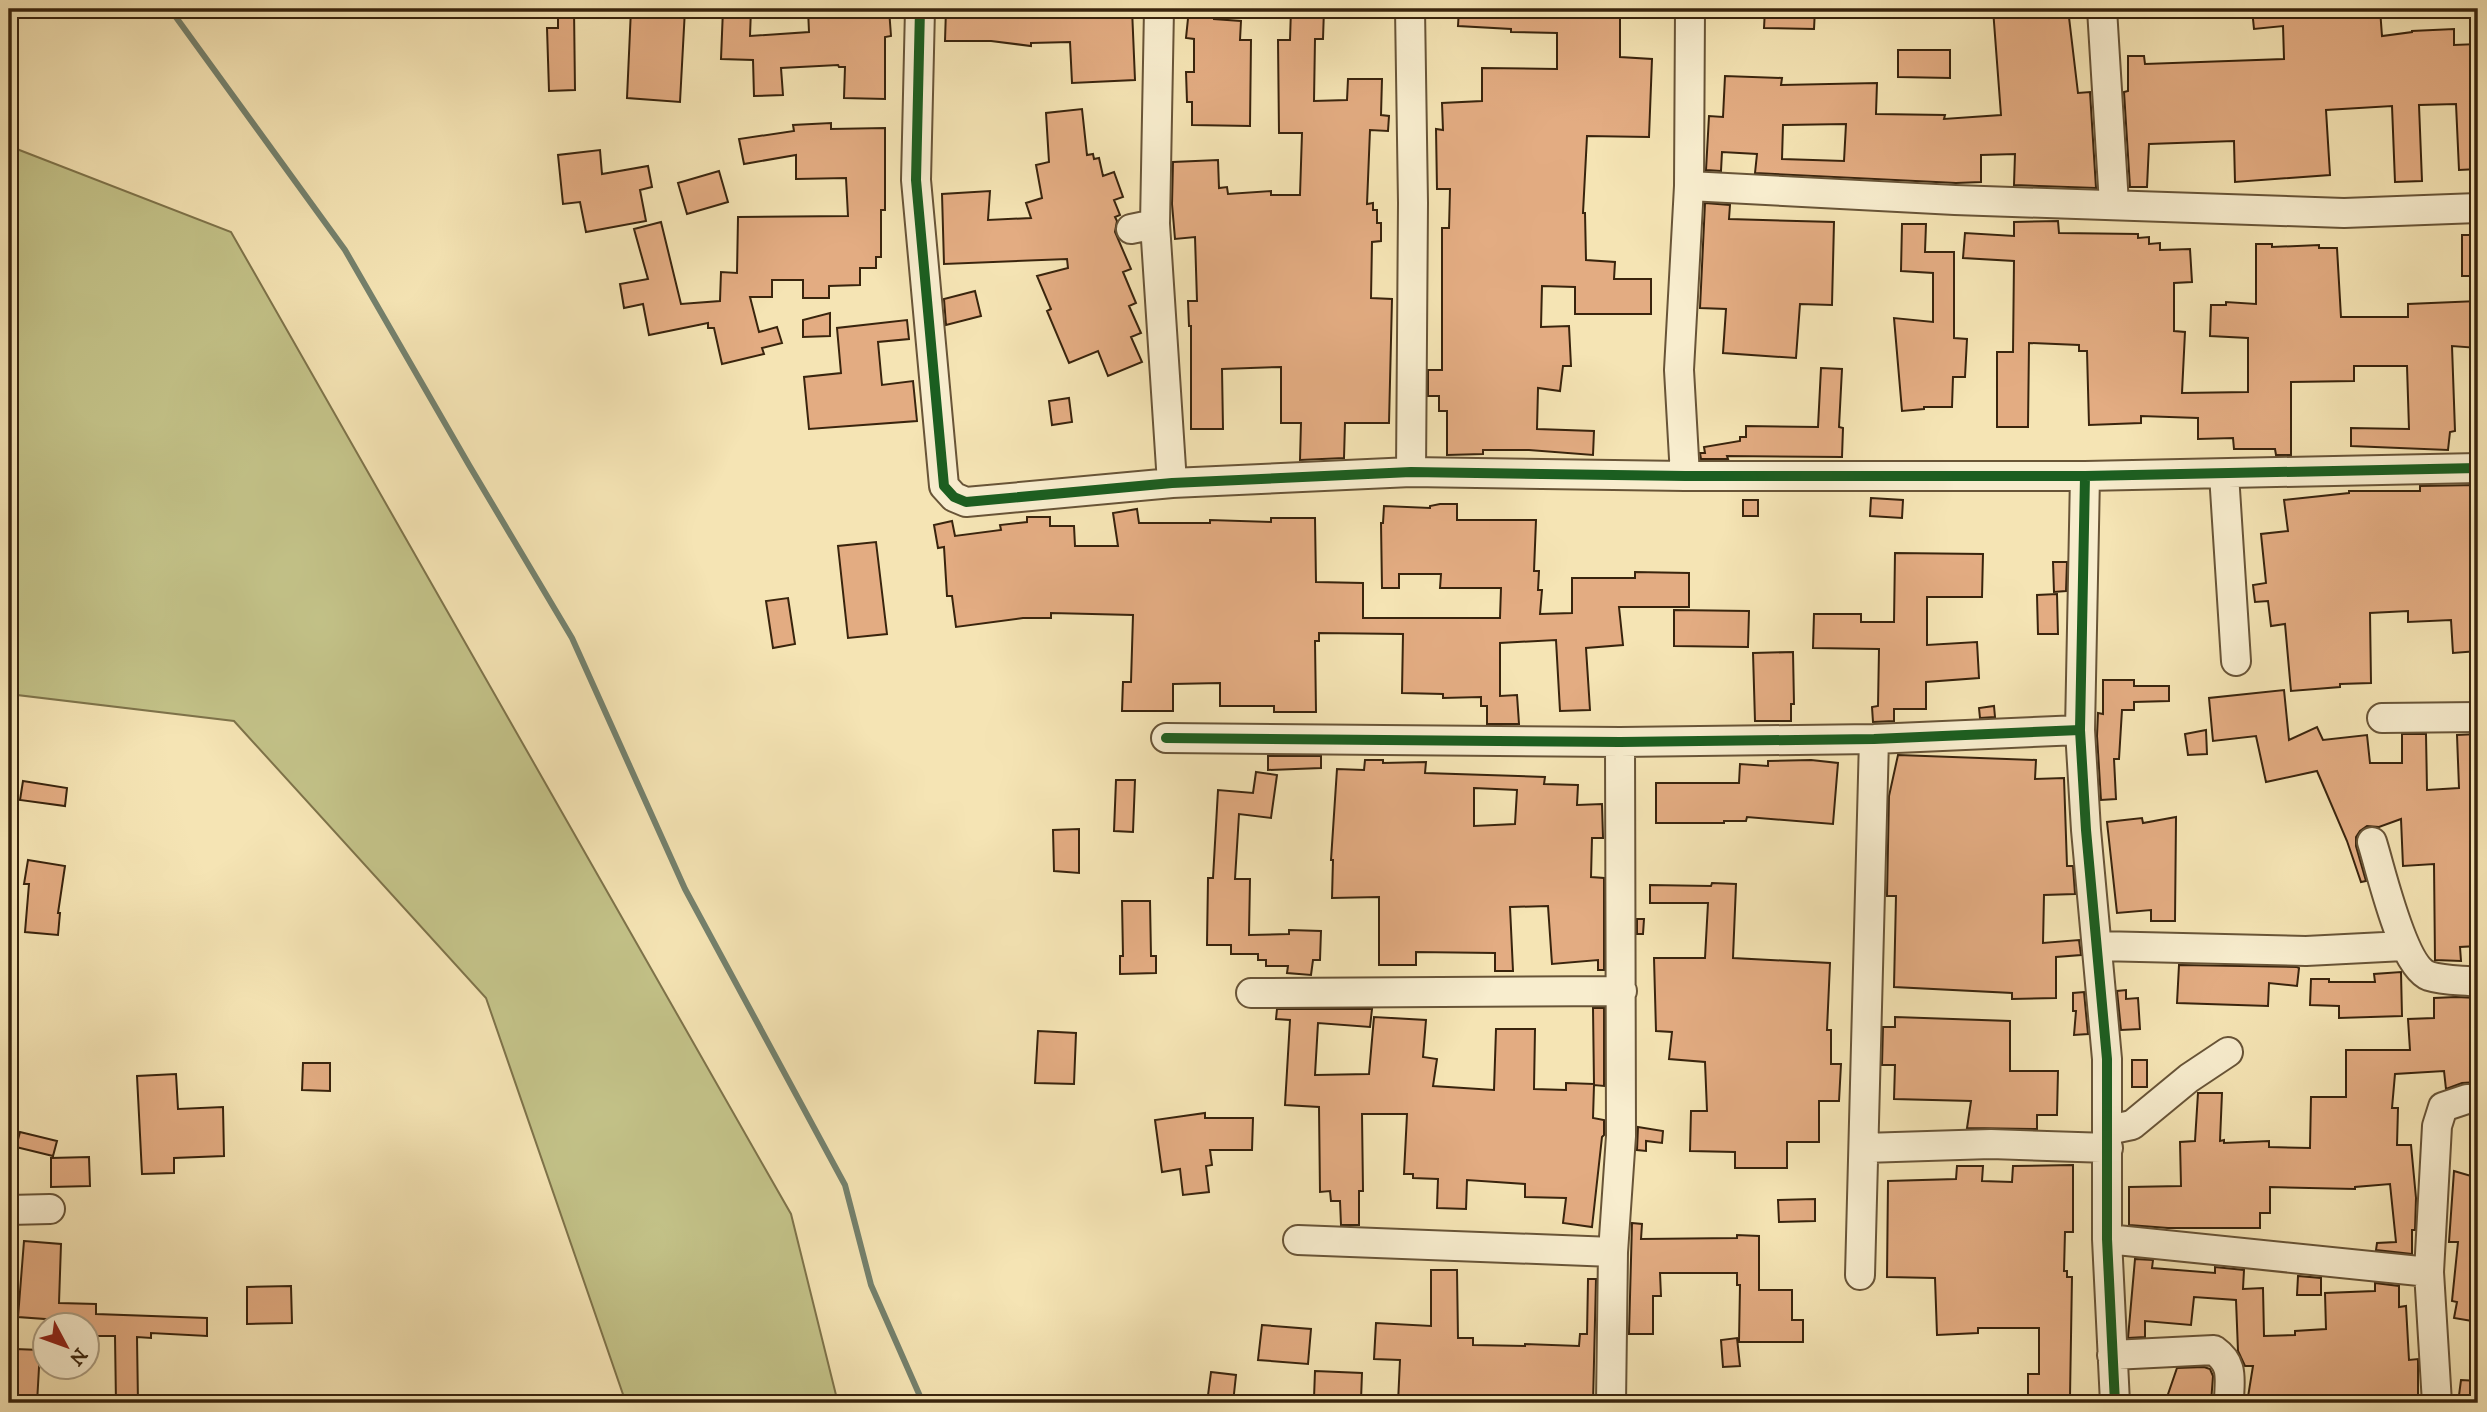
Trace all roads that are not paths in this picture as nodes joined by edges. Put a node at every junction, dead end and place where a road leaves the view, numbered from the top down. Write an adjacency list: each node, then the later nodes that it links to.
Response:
1 (920, 9): 14 (street)
2 (1159, 9): 14 (street)
3 (1410, 9): 10 (street)
4 (1690, 9): 6 (street)
5 (2102, 9): 7 (street)
6 (1689, 186): 7 (street); 12 (street)
7 (2114, 204): 8 (street)
8 (2478, 208)
9 (2478, 468): 11 (street)
10 (1411, 472): 12 (street); 14 (street)
11 (2224, 474): 13 (street); 15 (street)
12 (1685, 476): 13 (street)
13 (2085, 477): 18 (street)
14 (1172, 483)
15 (2236, 661)
16 (2478, 717): 17 (street)
17 (2382, 718)
18 (2080, 730): 20 (street); 23 (street)
19 (1166, 738): 21 (street)
20 (1874, 739): 21 (street); 31 (street)
21 (1620, 742): 26 (street)
22 (2372, 842): 24 (street)
23 (2098, 946): 24 (street); 30 (street)
24 (2404, 946): 25 (street)
25 (2478, 982)
26 (1622, 991): 27 (street); 36 (street)
27 (1251, 993)
28 (2228, 1052): 30 (street)
29 (2478, 1099): 37 (street)
30 (2108, 1139): 31 (street); 34 (street)
31 (1864, 1148): 38 (street)
32 (50, 1209): 33 (street)
33 (9, 1210)
34 (2107, 1239): 37 (street); 39 (street)
35 (1298, 1240): 36 (street)
36 (1614, 1252): 40 (street)
37 (2429, 1272): 43 (street)
38 (1860, 1275)
39 (2112, 1355): 41 (street); 42 (street)
40 (1611, 1403)
41 (2115, 1403)
42 (2229, 1403)
43 (2437, 1403)

